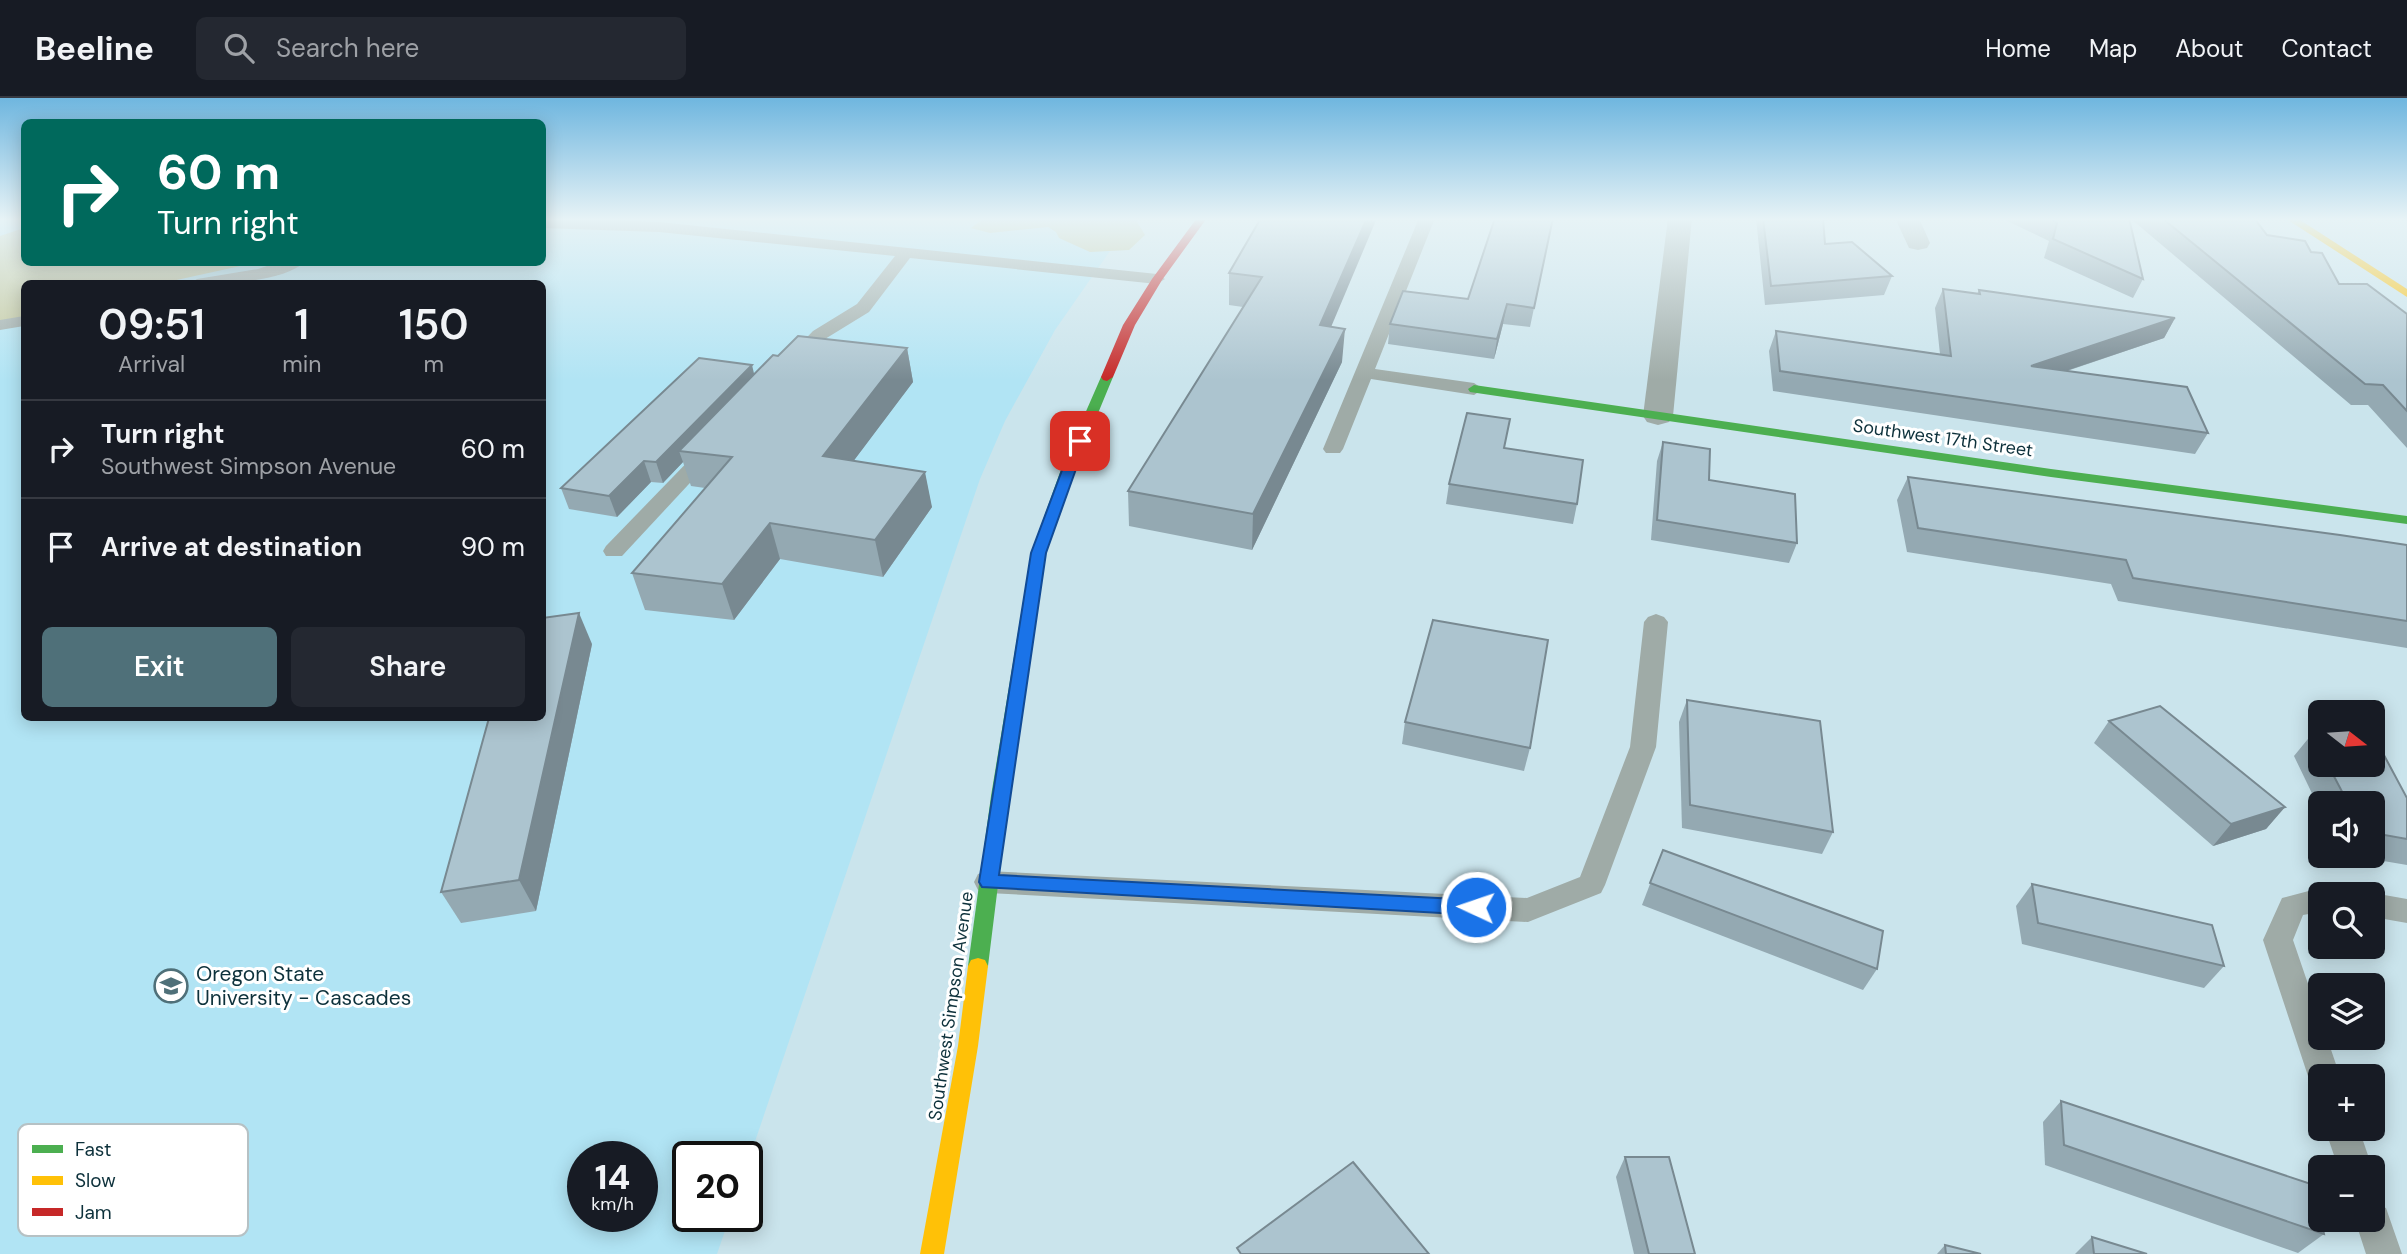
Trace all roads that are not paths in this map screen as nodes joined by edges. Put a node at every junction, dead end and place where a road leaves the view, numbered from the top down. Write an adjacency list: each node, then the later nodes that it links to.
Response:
1 (229, 272): 10 (lane)
2 (267, 272): 11 (lane)
3 (891, 272): 16 (lane)
4 (1086, 272): 9 (lane)
5 (1162, 272): 9 (street, Southwest Simpson Avenue)
6 (1405, 272): 15 (lane)
7 (1674, 272): 18 (street)
8 (2373, 272): 12 (street)
9 (1157, 279): 24 (street, Southwest Simpson Avenue)
10 (209, 280)
11 (221, 280)
12 (2407, 294)
13 (21, 322): 14 (lane)
14 (0, 325)
15 (1364, 373): 17 (lane); 20 (lane)
16 (782, 374)
17 (1474, 389): 18 (street, Southwest 17th Street)
18 (1658, 416): 21 (street, Southwest 17th Street)
19 (726, 433): 22 (lane)
20 (1333, 449)
21 (2407, 520)
22 (614, 551)
23 (1656, 622): 24 (lane)
24 (988, 882): 30 (street, Southwest Simpson Avenue)
25 (2308, 903): 28 (lane)
26 (2385, 907): 27 (lane)
27 (2407, 911)
28 (2320, 1064)
29 (2377, 1232): 31 (lane)
30 (932, 1254)
31 (2384, 1254)

